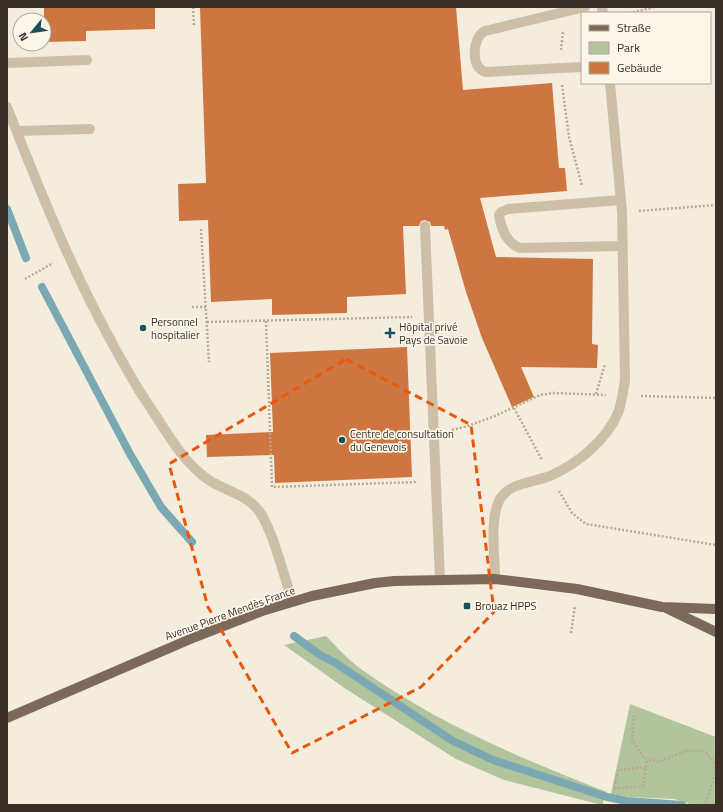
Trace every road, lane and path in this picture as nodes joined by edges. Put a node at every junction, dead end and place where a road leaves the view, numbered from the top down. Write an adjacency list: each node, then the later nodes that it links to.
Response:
1 (193, 7): 5 (path)
2 (586, 7): 8 (street)
3 (655, 7): 4 (path)
4 (633, 12)
5 (194, 27)
6 (87, 60): 7 (street)
7 (7, 63)
8 (581, 67)
9 (610, 84): 13 (street)
10 (7, 107): 12 (street)
11 (90, 129): 12 (street)
12 (16, 131): 17 (street)
13 (621, 200): 16 (street); 16 (street)
14 (425, 226): 22 (street)
15 (201, 229): 20 (path)
16 (622, 246): 27 (street)
17 (68, 255): 18 (path); 37 (street)
18 (25, 279)
19 (192, 307): 20 (path)
20 (206, 307): 25 (path)
21 (293, 314): 24 (path)
22 (428, 316): 24 (path); 30 (street)
23 (266, 320): 24 (path); 25 (path); 32 (path)
24 (294, 320)
25 (207, 322): 26 (path)
26 (209, 362)
27 (623, 396): 28 (path); 29 (path); 31 (street)
28 (716, 398)
29 (514, 408): 30 (path); 31 (path)
30 (434, 431): 32 (street)
31 (550, 475): 33 (path); 34 (street)
32 (436, 481): 35 (street)
33 (716, 545)
34 (495, 579): 35 (main road, Avenue Pierre Mendès France); 36 (main road, Avenue Pierre Mendès France)
35 (440, 580): 37 (main road, Avenue Pierre Mendès France)
36 (578, 589): 38 (main road, Avenue Pierre Mendès France); 41 (path)
37 (293, 602): 43 (main road, Avenue Pierre Mendès France)
38 (662, 607): 39 (main road, Avenue Pierre Mendès France); 40 (main road, Avenue Pierre Mendès France)
39 (716, 609)
40 (716, 632)
41 (571, 633)
42 (634, 715): 44 (path)
43 (7, 718)
44 (647, 759): 45 (path); 46 (path)
45 (646, 766): 45 (path)
46 (705, 805)

